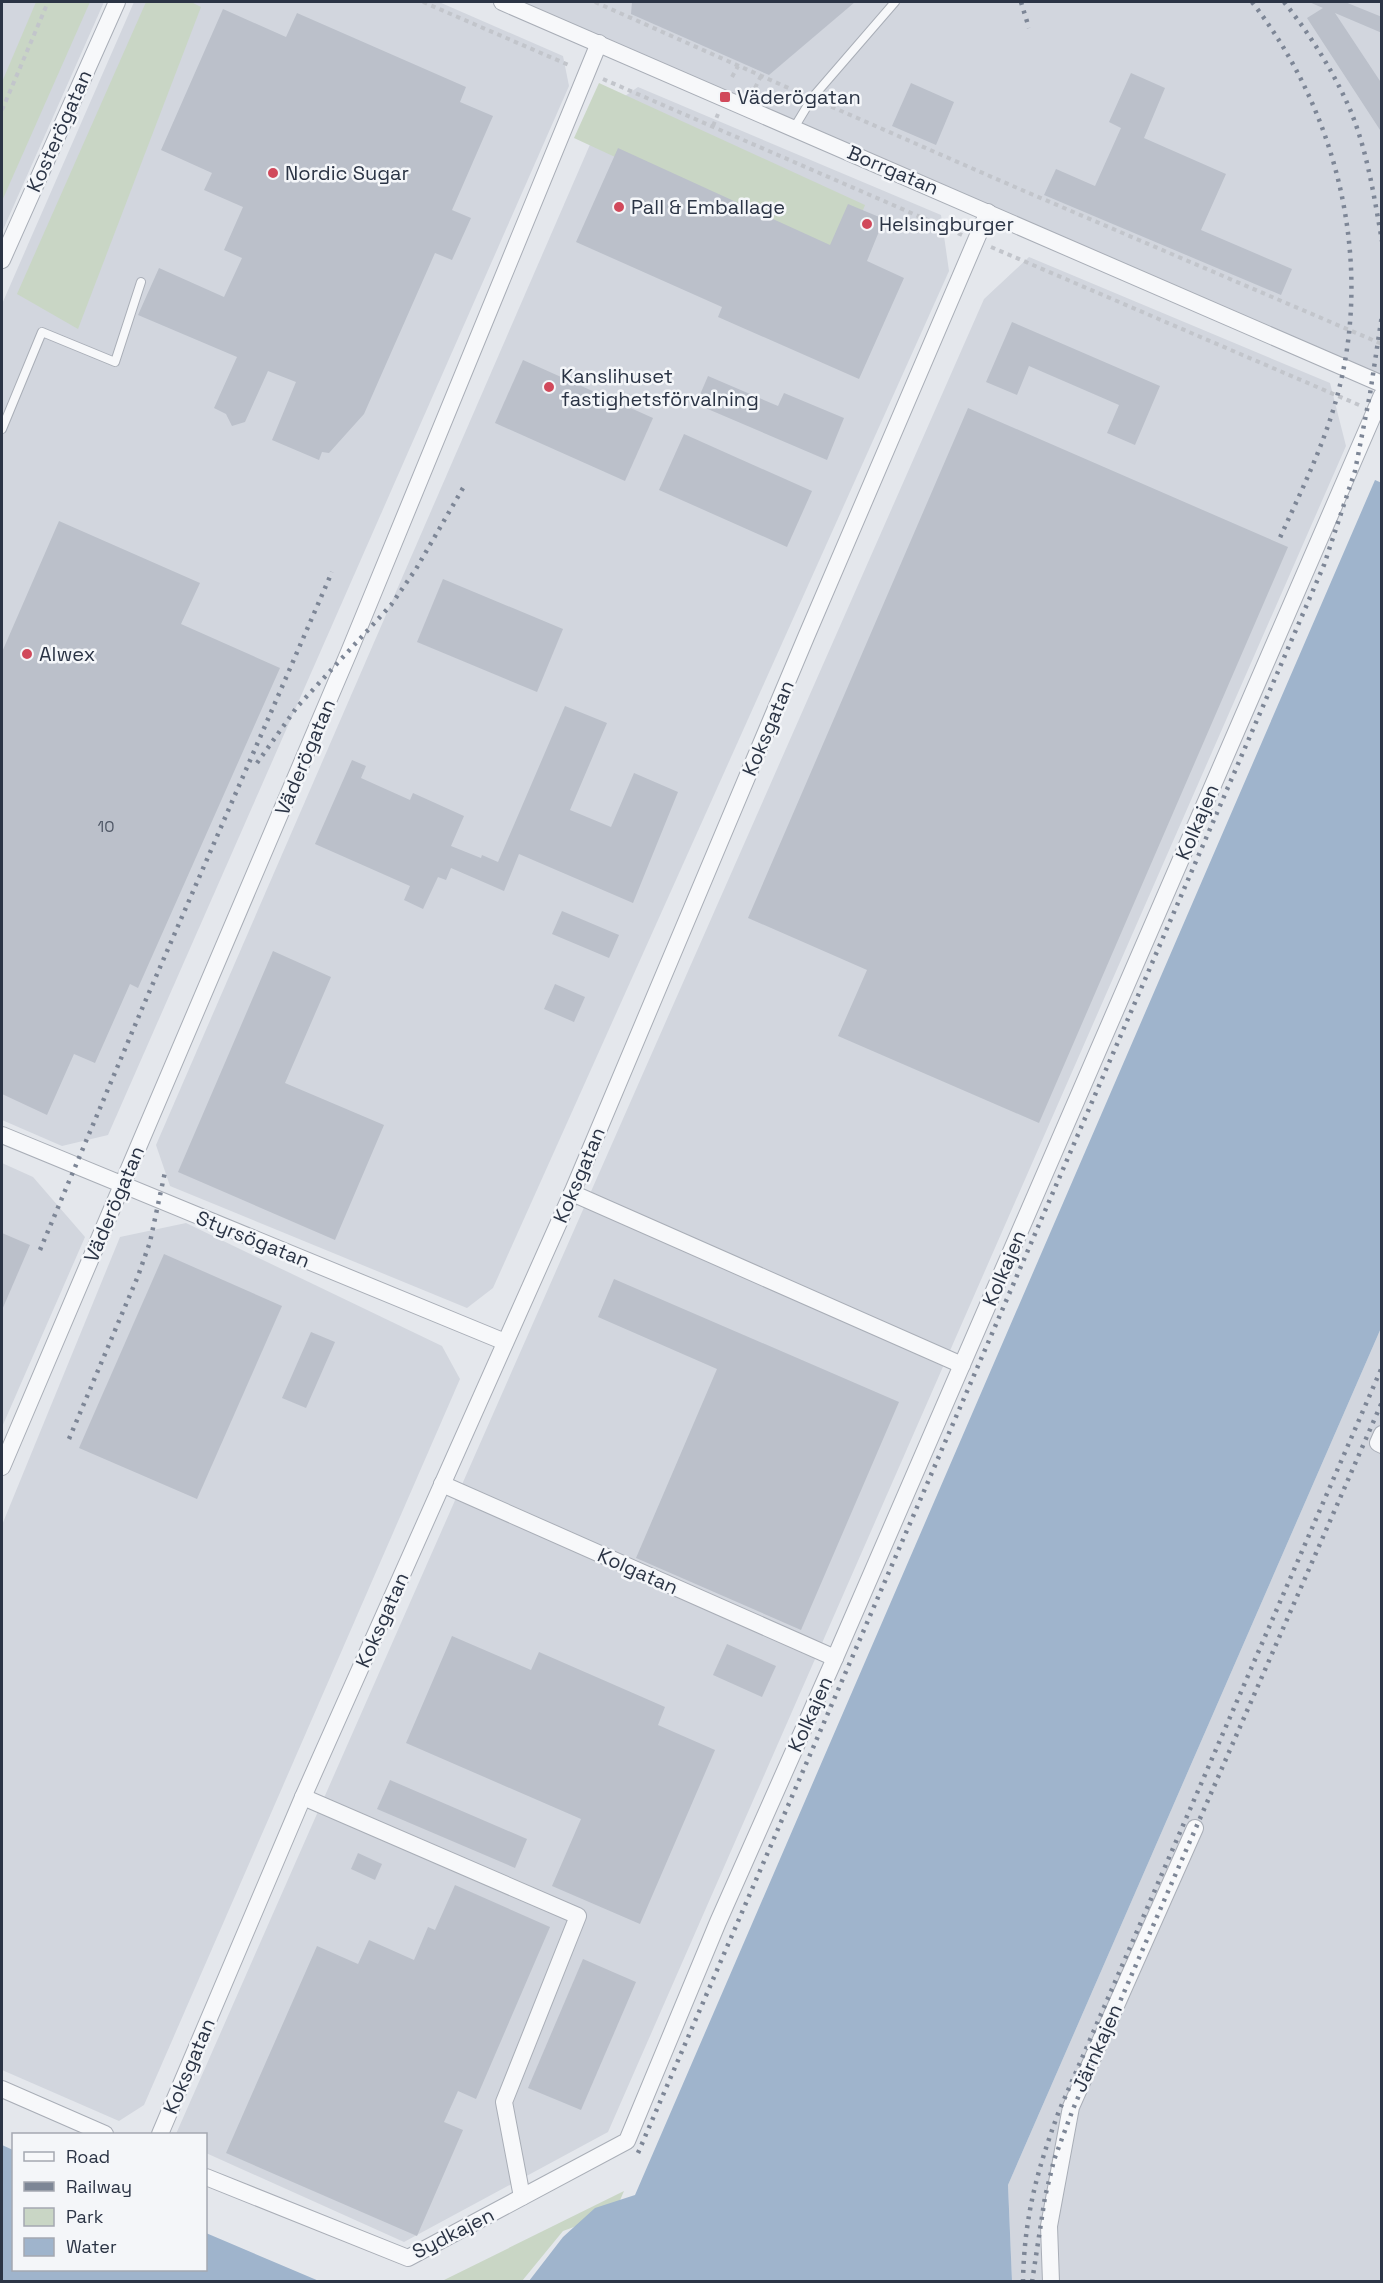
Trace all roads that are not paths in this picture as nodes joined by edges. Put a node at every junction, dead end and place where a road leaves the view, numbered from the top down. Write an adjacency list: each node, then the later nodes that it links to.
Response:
1 (117, 2): 7 (street, Kosterögatan)
2 (502, 2): 4 (street, Borrgatan)
3 (895, 2): 5 (lane)
4 (599, 43): 5 (street, Borrgatan); 13 (street, Väderögatan)
5 (794, 128): 6 (street, Borrgatan)
6 (988, 212): 9 (street, Borrgatan); 14 (street, Koksgatan)
7 (2, 260)
8 (141, 282): 11 (lane)
9 (1382, 384)
10 (1382, 394): 16 (street, Kolkajen)
11 (2, 429)
12 (2, 1135): 13 (street, Styrsögatan)
13 (122, 1186): 15 (street, Styrsögatan); 19 (street, Väderögatan)
14 (572, 1193): 15 (street, Koksgatan); 16 (street)
15 (506, 1342): 20 (street, Koksgatan)
16 (962, 1365): 21 (street, Kolkajen)
17 (1382, 1434): 18 (street)
18 (1382, 1445)
19 (2, 1467)
20 (442, 1484): 21 (street, Kolgatan); 22 (street, Koksgatan)
21 (835, 1658): 27 (street, Kolkajen)
22 (303, 1797): 26 (street, Koksgatan); 29 (street)
23 (1195, 1828): 30 (street, Järnkajen)
24 (2, 2090): 25 (street)
25 (103, 2133)
26 (160, 2133)
27 (627, 2141): 29 (street, Sydkajen)
28 (207, 2177): 29 (street, Sydkajen)
29 (522, 2197)
30 (1051, 2282)

